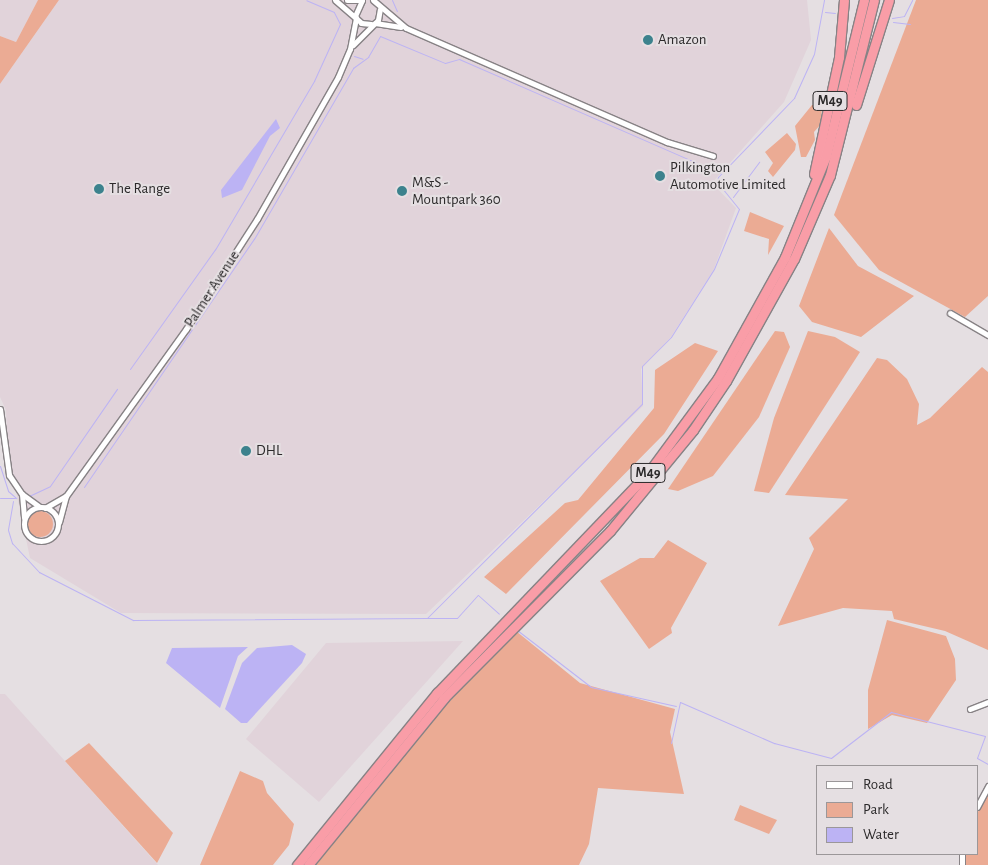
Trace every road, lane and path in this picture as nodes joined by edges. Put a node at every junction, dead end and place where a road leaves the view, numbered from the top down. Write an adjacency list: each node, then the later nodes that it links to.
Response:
1 (336, 0): 10 (street)
2 (347, 0): 3 (street)
3 (362, 0): 10 (street)
4 (373, 0): 9 (street)
5 (844, 0): 16 (highway, M49)
6 (864, 0): 16 (highway, M49)
7 (874, 0): 15 (highway, M49)
8 (889, 0): 15 (highway, M49)
9 (379, 5): 11 (street); 12 (street)
10 (356, 17): 11 (street); 13 (street)
11 (373, 23): 12 (street); 13 (street)
12 (406, 28): 14 (street)
13 (350, 49): 21 (street, Palmer Avenue)
14 (713, 156)
15 (830, 175): 30 (highway, M49)
16 (808, 201): 29 (highway, M49)
17 (950, 313): 18 (street)
18 (988, 335)
19 (0, 409): 20 (street)
20 (22, 494): 22 (street); 23 (street)
21 (66, 496): 22 (street, Palmer Avenue); 24 (street)
22 (43, 507): 23 (street); 24 (street)
23 (24, 518): 24 (street)
24 (58, 523)
25 (988, 702): 26 (street)
26 (970, 709)
27 (988, 786): 28 (street)
28 (978, 805)
29 (297, 865)
30 (308, 865)

